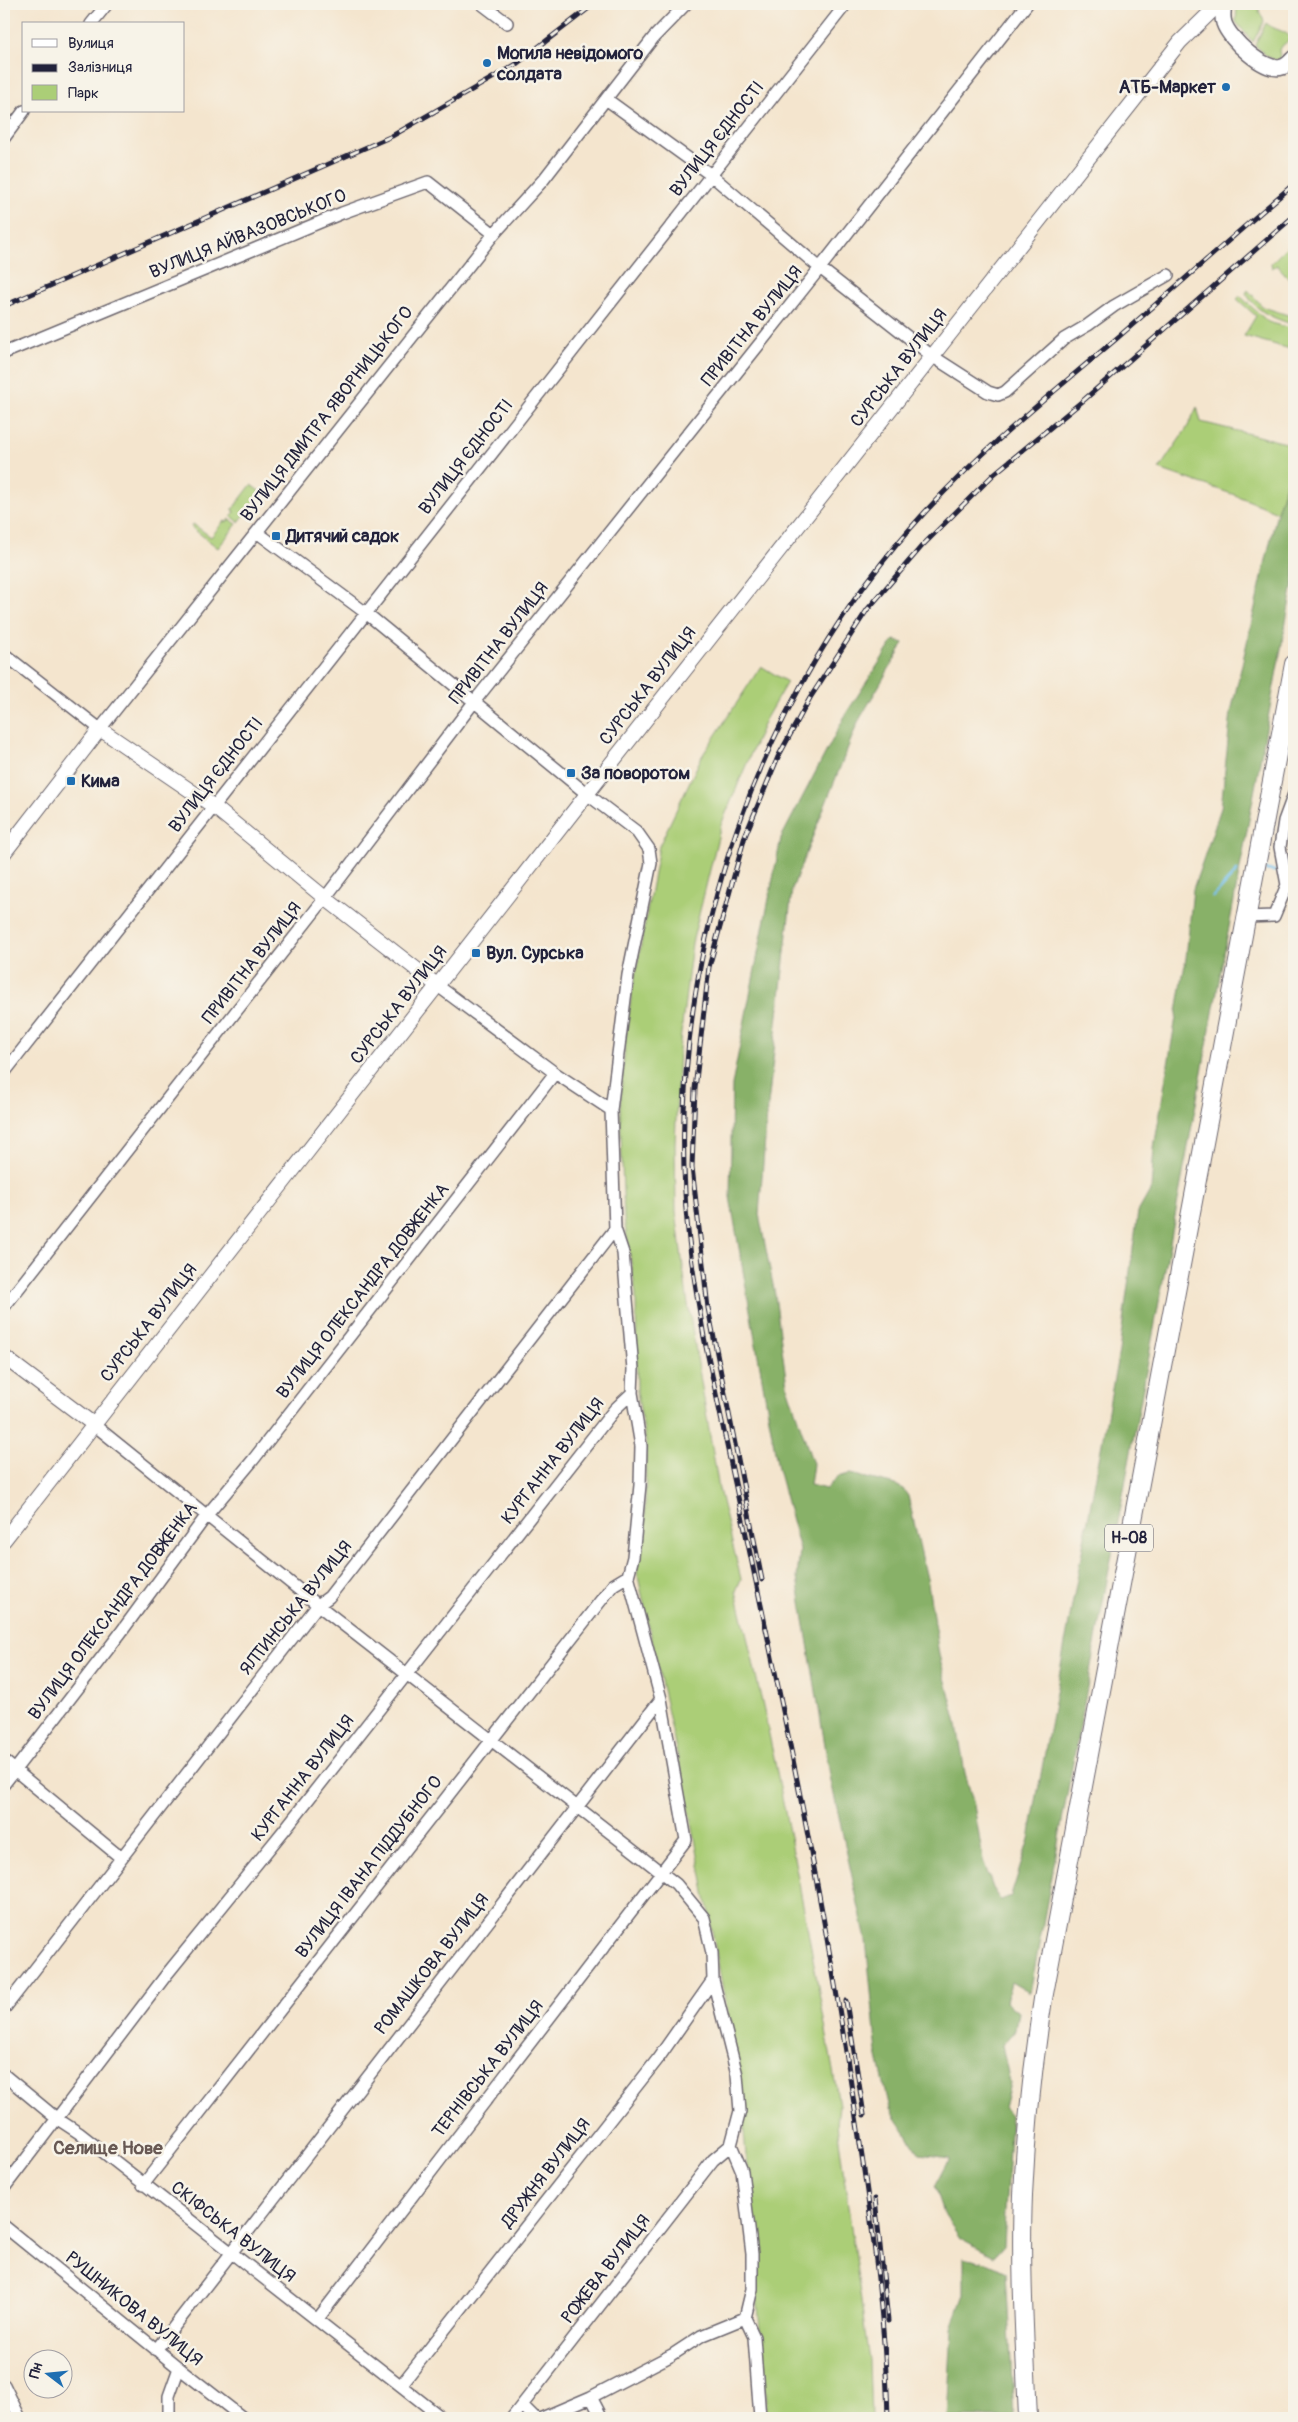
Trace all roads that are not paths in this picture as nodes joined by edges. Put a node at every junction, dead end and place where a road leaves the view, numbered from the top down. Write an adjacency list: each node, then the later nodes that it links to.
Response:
1 (107, 4): 8 (street)
2 (482, 4): 9 (street)
3 (686, 4): 11 (street, ВУЛИЦЯ ДМИТРА ЯВОРНИЦЬКОГО)
4 (846, 4): 14 (street, ВУЛИЦЯ ЄДНОСТІ)
5 (1027, 4): 16 (street, ПРИВІТНА ВУЛИЦЯ)
6 (1219, 4): 19 (street, СУРСЬКА ВУЛИЦЯ)
7 (1224, 4): 10 (main road)
8 (93, 22)
9 (507, 23)
10 (1294, 58)
11 (606, 99): 14 (street); 15 (street, ВУЛИЦЯ ДМИТРА ЯВОРНИЦЬКОГО)
12 (23, 112): 13 (street)
13 (4, 138)
14 (711, 175): 16 (street); 21 (street, ВУЛИЦЯ ЄДНОСТІ)
15 (494, 234): 18 (street, ВУЛИЦЯ АЙВАЗОВСЬКОГО); 20 (street, ВУЛИЦЯ ДМИТРА ЯВОРНИЦЬКОГО)
16 (820, 268): 19 (street); 24 (street, ПРИВІТНА ВУЛИЦЯ)
17 (1168, 275): 19 (street)
18 (4, 353)
19 (932, 356): 26 (street, СУРСЬКА ВУЛИЦЯ)
20 (258, 532): 21 (street); 25 (street, ВУЛИЦЯ ДМИТРА ЯВОРНИЦЬКОГО)
21 (366, 613): 24 (street); 28 (street, ВУЛИЦЯ ЄДНОСТІ)
22 (4, 654): 25 (street)
23 (1294, 664): 31 (main road, Н-08)
24 (474, 702): 26 (street); 30 (street, ПРИВІТНА ВУЛИЦЯ)
25 (100, 729): 28 (street); 29 (street, ВУЛИЦЯ ДМИТРА ЯВОРНИЦЬКОГО)
26 (587, 794): 32 (street, СУРСЬКА ВУЛИЦЯ); 35 (street)
27 (1294, 795): 31 (street)
28 (213, 806): 30 (street); 33 (street, ВУЛИЦЯ ЄДНОСТІ)
29 (4, 853)
30 (325, 898): 32 (street); 37 (street, ПРИВІТНА ВУЛИЦЯ)
31 (1246, 917): 80 (main road, Н-08)
32 (438, 986): 34 (street); 40 (street, СУРСЬКА ВУЛИЦЯ)
33 (4, 1073)
34 (555, 1073): 35 (street); 41 (street, ВУЛИЦЯ ОЛЕКСАНДРА ДОВЖЕНКА)
35 (612, 1110): 36 (street)
36 (615, 1229): 39 (street); 44 (street, ЯЛТИНСЬКА ВУЛИЦЯ)
37 (4, 1307)
38 (4, 1358): 40 (street)
39 (632, 1393): 43 (street); 45 (street, КУРГАННА ВУЛИЦЯ)
40 (94, 1424): 41 (street); 42 (street, СУРСЬКА ВУЛИЦЯ)
41 (207, 1515): 44 (street); 49 (street, ВУЛИЦЯ ОЛЕКСАНДРА ДОВЖЕНКА)
42 (4, 1540)
43 (628, 1576): 46 (street); 47 (street, ВУЛИЦЯ ІВАНА ПІДДУБНОГО)
44 (318, 1605): 45 (street); 52 (street, ЯЛТИНСЬКА ВУЛИЦЯ)
45 (408, 1674): 47 (street); 57 (street, КУРГАННА ВУЛИЦЯ)
46 (661, 1699): 51 (street, РОМАШКОВА ВУЛИЦЯ); 53 (street, ТЕРНІВСЬКА ВУЛИЦЯ)
47 (492, 1738): 51 (street); 59 (street, ВУЛИЦЯ ІВАНА ПІДДУБНОГО)
48 (4, 1762): 49 (street)
49 (15, 1770): 50 (street, ВУЛИЦЯ ОЛЕКСАНДРА ДОВЖЕНКА); 52 (street)
50 (4, 1784)
51 (576, 1807): 53 (street); 62 (street, РОМАШКОВА ВУЛИЦЯ)
52 (120, 1857): 55 (street, ЯЛТИНСЬКА ВУЛИЦЯ)
53 (661, 1873): 54 (street); 64 (street, ТЕРНІВСЬКА ВУЛИЦЯ)
54 (714, 1980): 58 (street); 68 (street, ДРУЖНЯ ВУЛИЦЯ)
55 (4, 2009)
56 (4, 2074): 57 (street, СКІФСЬКА ВУЛИЦЯ)
57 (56, 2118): 59 (street, СКІФСЬКА ВУЛИЦЯ); 60 (street, КУРГАННА ВУЛИЦЯ)
58 (731, 2145): 63 (street); 70 (street, РОЖЕВА ВУЛИЦЯ)
59 (143, 2185): 62 (street, СКІФСЬКА ВУЛИЦЯ)
60 (4, 2188)
61 (4, 2226): 65 (street, РУШНИКОВА ВУЛИЦЯ)
62 (232, 2252): 64 (street, СКІФСЬКА ВУЛИЦЯ); 65 (street, РОМАШКОВА ВУЛИЦЯ)
63 (745, 2318): 69 (street); 79 (street)
64 (317, 2320): 68 (street, СКІФСЬКА ВУЛИЦЯ)
65 (156, 2350): 66 (street, РУШНИКОВА ВУЛИЦЯ)
66 (178, 2368): 72 (street); 73 (street, РУШНИКОВА ВУЛИЦЯ)
67 (4, 2385): 71 (street)
68 (401, 2385): 74 (street, СКІФСЬКА ВУЛИЦЯ)
69 (592, 2396): 77 (street); 78 (street)
70 (522, 2405): 75 (street, РОЖЕВА ВУЛИЦЯ); 76 (street)
71 (20, 2418)
72 (169, 2418)
73 (243, 2418)
74 (442, 2418)
75 (512, 2418)
76 (535, 2418)
77 (542, 2418)
78 (602, 2418)
79 (760, 2418)
80 (1028, 2418)

